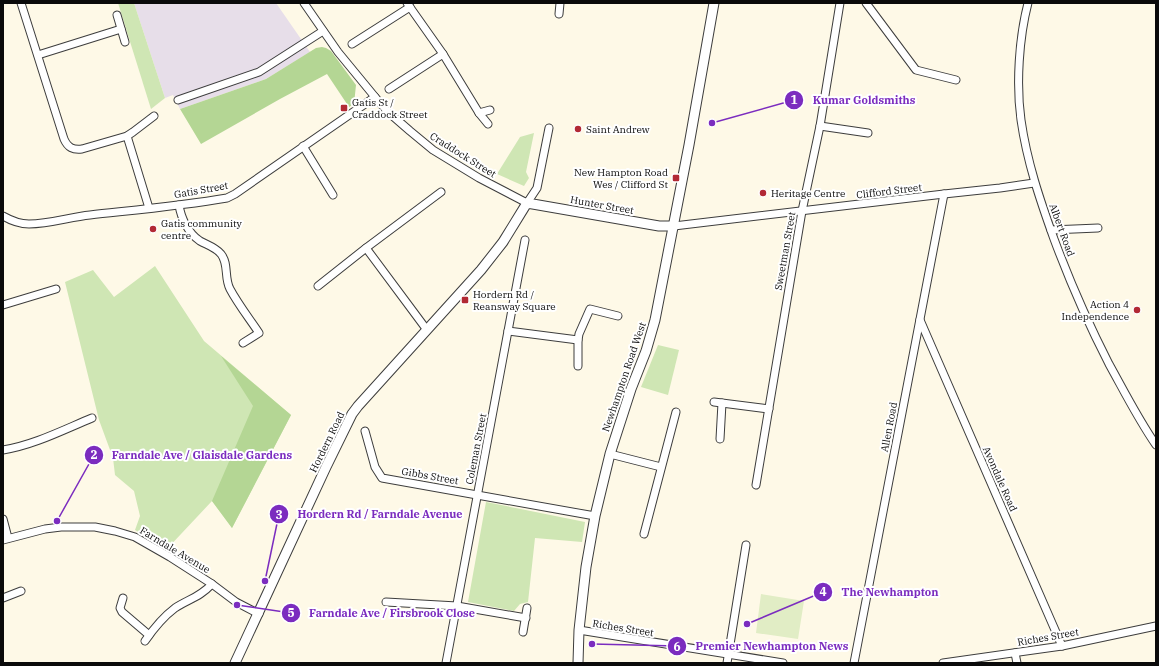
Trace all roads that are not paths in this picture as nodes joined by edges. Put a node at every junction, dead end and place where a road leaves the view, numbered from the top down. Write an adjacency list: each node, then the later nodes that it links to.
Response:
1 (21, 3): 16 (street)
2 (304, 3): 12 (street, Craddock Street)
3 (560, 3): 9 (street)
4 (714, 3): 39 (street, Newhampton Road West)
5 (840, 3): 25 (street, Sweetman Street)
6 (866, 3): 17 (street)
7 (1028, 3): 30 (street, Albert Road)
8 (409, 5): 14 (street); 15 (street)
9 (559, 14)
10 (117, 15): 11 (street)
11 (121, 29): 13 (street); 16 (street)
12 (323, 31): 19 (street, Craddock Street); 20 (street)
13 (125, 42)
14 (352, 44)
15 (443, 54): 18 (street); 22 (street)
16 (38, 55): 28 (street)
17 (956, 80)
18 (389, 88)
19 (375, 97): 29 (street, Gatis Street); 34 (street, Craddock Street)
20 (178, 100)
21 (490, 110): 22 (street)
22 (479, 114): 24 (street)
23 (154, 116): 28 (street)
24 (488, 124)
25 (820, 126): 27 (street); 37 (street, Sweetman Street)
26 (549, 128): 34 (street)
27 (868, 133)
28 (127, 136): 36 (street)
29 (303, 146): 33 (street); 35 (street, Gatis Street)
30 (1034, 183): 32 (street, Clifford Street); 41 (street, Albert Road)
31 (441, 192): 43 (street)
32 (944, 194): 37 (street, Clifford Street); 48 (street, Allen Road)
33 (333, 195)
34 (527, 203): 39 (street, Hunter Street); 49 (street, Hordern Road)
35 (179, 205): 36 (street, Gatis Street); 52 (street)
36 (149, 208): 38 (street, Gatis Street)
37 (802, 211): 39 (street, Clifford Street); 56 (street, Sweetman Street)
38 (3, 216)
39 (674, 226): 63 (street, Newhampton Road West)
40 (1098, 228): 41 (street)
41 (1051, 230): 61 (street, Albert Road)
42 (525, 240): 50 (street, Coleman Street)
43 (366, 248): 44 (street); 49 (street)
44 (318, 286)
45 (56, 289): 46 (street)
46 (3, 305)
47 (618, 316): 51 (street)
48 (920, 320): 84 (street, Avondale Road); 92 (street, Allen Road)
49 (427, 330): 79 (street, Hordern Road)
50 (508, 331): 51 (street); 66 (street, Coleman Street)
51 (578, 340): 53 (street)
52 (243, 343)
53 (578, 366)
54 (714, 402): 55 (street)
55 (722, 403): 56 (street); 60 (street)
56 (769, 409): 65 (street, Sweetman Street)
57 (676, 412): 64 (street)
58 (92, 418): 62 (street)
59 (364, 431): 66 (street, Gibbs Street)
60 (720, 440)
61 (1156, 445)
62 (3, 450)
63 (610, 454): 64 (street); 67 (street, Newhampton Road West)
64 (661, 467): 69 (street)
65 (756, 485)
66 (478, 495): 67 (street, Gibbs Street); 77 (street, Coleman Street)
67 (595, 516): 82 (street, Newhampton Road West)
68 (3, 519): 70 (street)
69 (644, 534)
70 (6, 539): 72 (street, Farndale Avenue)
71 (746, 546): 86 (street)
72 (212, 584): 75 (street); 79 (street, Farndale Avenue)
73 (21, 591): 74 (street)
74 (3, 598)
75 (123, 598)
76 (386, 602): 77 (street)
77 (457, 606): 80 (street); 88 (street, Coleman Street)
78 (527, 608): 80 (street)
79 (259, 614): 87 (street, Hordern Road)
80 (526, 618): 83 (street)
81 (1156, 626): 84 (street, Riches Street)
82 (579, 630): 86 (street, Riches Street); 89 (street, Newhampton Road West)
83 (523, 632)
84 (1062, 646): 85 (street, Riches Street)
85 (1015, 653): 93 (street, Riches Street); 94 (street)
86 (729, 654): 90 (street); 91 (street, Riches Street)
87 (235, 663)
88 (446, 663)
89 (578, 663)
90 (727, 663)
91 (783, 663)
92 (854, 663)
93 (943, 663)
94 (1017, 663)

